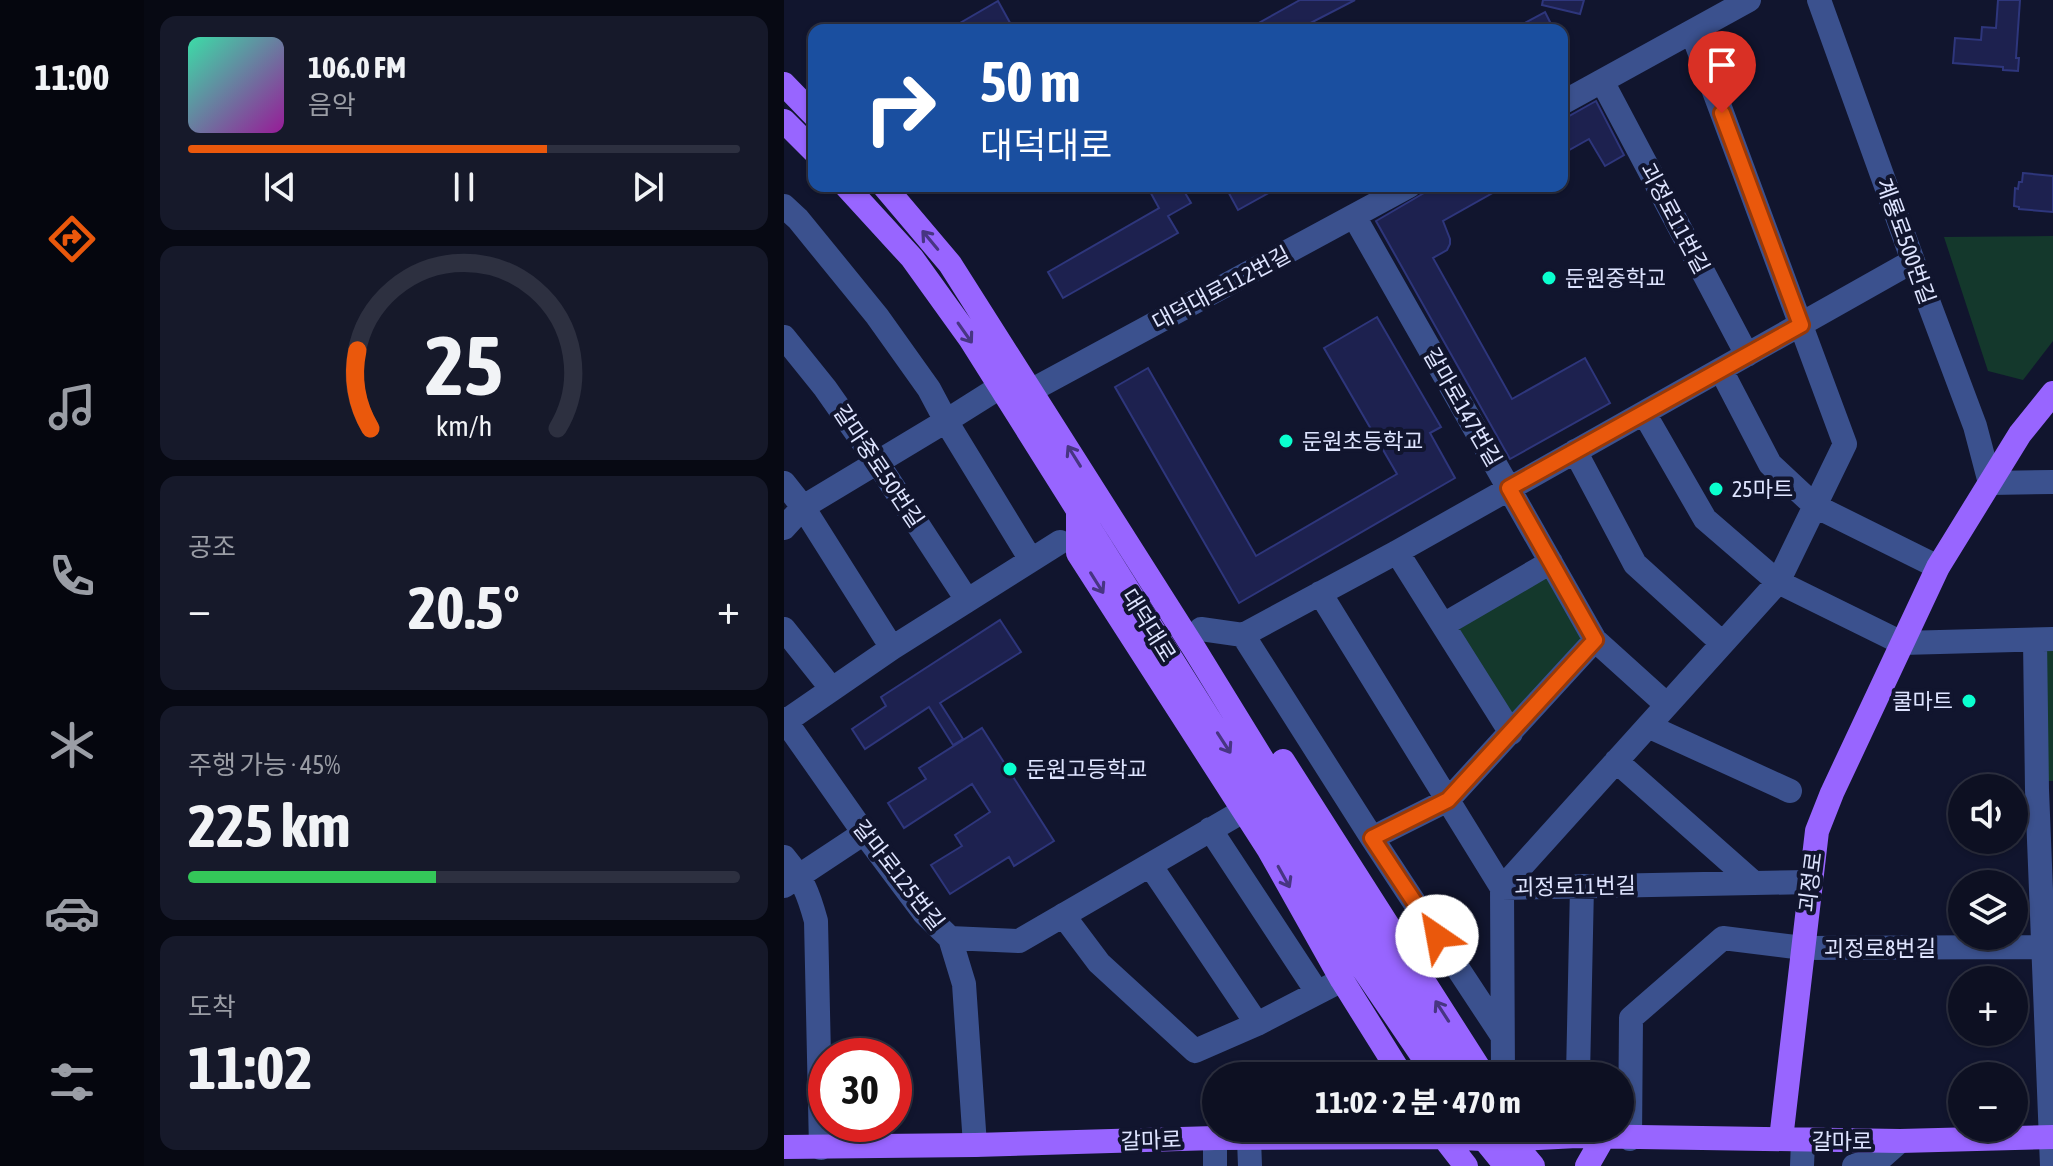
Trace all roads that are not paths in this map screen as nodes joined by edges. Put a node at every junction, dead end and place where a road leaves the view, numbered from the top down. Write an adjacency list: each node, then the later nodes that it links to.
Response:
1 (1749, 0): 3 (street)
2 (1819, 0): 15 (street, 계룡로500번길)
3 (1692, 32): 4 (street); 16 (street)
4 (1602, 81): 6 (street); 18 (street, 괴정로11번길)
5 (784, 84): 7 (main road)
6 (1568, 100)
7 (808, 109)
8 (784, 121): 9 (main road)
9 (808, 145)
10 (852, 192): 20 (main road, 대덕대로, one-way to 20)
11 (889, 192): 21 (main road, 대덕대로, one-way to 11)
12 (1398, 192): 14 (street, 대덕대로112번길)
13 (784, 206): 24 (street)
14 (1354, 216): 21 (street, 대덕대로112번길); 30 (street, 갈마로147번길)
15 (1913, 261): 16 (street); 29 (street, 계룡로500번길)
16 (1801, 325): 18 (street); 32 (street)
17 (784, 337): 26 (street, 갈마중로50번길)
18 (1747, 355): 19 (street)
19 (1721, 370): 23 (street); 32 (street)
20 (1000, 387): 24 (street); 34 (main road, 대덕대로)
21 (1032, 390): 31 (main road, 대덕대로, one-way to 21)
22 (2053, 393): 29 (main road, 괴정로)
23 (1644, 413): 25 (street); 41 (street)
24 (946, 421): 26 (street); 38 (street)
25 (1575, 451): 30 (street); 50 (street)
26 (877, 462): 33 (street); 43 (street, 갈마중로50번길)
27 (2053, 482): 29 (street)
28 (784, 483): 33 (street)
29 (1990, 483): 40 (main road, 괴정로)
30 (1509, 488): 37 (street); 39 (street, 갈마로147번길)
31 (1101, 500): 46 (main road); 79 (main road, 대덕대로)
32 (1815, 506): 40 (street); 41 (street)
33 (803, 507): 35 (street); 53 (street)
34 (1078, 511): 52 (main road, one-way to 52); 54 (main road, 대덕대로)
35 (784, 528)
36 (1060, 542): 38 (street)
37 (1397, 552): 42 (street); 44 (street)
38 (1031, 560): 43 (street)
39 (1551, 562): 44 (street); 48 (street, 갈마로147번길)
40 (1938, 567): 51 (main road, 괴정로)
41 (1778, 582): 50 (street); 51 (street)
42 (1320, 593): 47 (street); 63 (street, 괴정로11번길)
43 (967, 600): 53 (street)
44 (1443, 625): 59 (street)
45 (784, 629): 55 (street)
46 (1201, 629): 47 (street); 86 (main road, one-way to 46)
47 (1243, 635): 67 (street)
48 (1595, 640): 56 (street, 갈마로147번길); 59 (street)
49 (2044, 640): 51 (street); 61 (street)
50 (1722, 643): 56 (street)
51 (1902, 643): 71 (main road, 괴정로)
52 (1136, 647): 54 (main road); 64 (main road)
53 (892, 648): 55 (street)
54 (1188, 687): 79 (main road, 대덕대로, one-way to 79)
55 (831, 688): 57 (street)
56 (1667, 705): 58 (street)
57 (785, 720): 66 (street, 갈마로125번길)
58 (1648, 726): 60 (street); 62 (street)
59 (1511, 733): 63 (street)
60 (1616, 761): 72 (street); 74 (street)
61 (2045, 790): 77 (street)
62 (1790, 791)
63 (1448, 800): 67 (street); 74 (street, 괴정로11번길)
64 (1243, 811): 65 (street); 79 (main road, one-way to 79)
65 (1210, 829): 69 (street); 80 (street)
66 (864, 833): 70 (street); 76 (street, 갈마로125번길)
67 (1372, 838): 82 (street)
68 (784, 857): 70 (street)
69 (1150, 865): 75 (street); 81 (street)
70 (792, 881): 103 (street)
71 (1810, 882): 72 (street, 괴정로11번길); 78 (main road, 괴정로)
72 (1754, 883): 73 (street, 괴정로11번길)
73 (1582, 886): 74 (street, 괴정로11번길); 88 (street)
74 (1502, 888): 82 (street)
75 (1063, 915): 76 (street); 81 (street)
76 (950, 938): 101 (street, 갈마로125번길)
77 (2048, 947): 78 (street, 괴정로8번길); 90 (street)
78 (1803, 948): 89 (street); 93 (main road, 괴정로)
79 (1361, 965): 80 (street); 83 (main road); 84 (main road, 대덕대로); 85 (main road, 대덕대로)
80 (1317, 992): 81 (street)
81 (1257, 1024)
82 (1501, 1034): 87 (street)
83 (1397, 1062)
84 (1427, 1062)
85 (1453, 1062)
86 (1475, 1062)
87 (1502, 1062)
88 (1578, 1062)
89 (1631, 1062)
90 (2052, 1137): 94 (main road, 갈마로); 112 (street)
91 (1202, 1138): 101 (main road, 갈마로)
92 (1634, 1139): 93 (main road, 갈마로)
93 (1792, 1140): 94 (main road, 갈마로); 110 (street)
94 (1900, 1141): 111 (street)
95 (1215, 1142): 104 (street)
96 (1249, 1142): 105 (street)
97 (1448, 1142): 106 (main road)
98 (1486, 1142): 107 (main road, bridge)
99 (1517, 1142): 108 (main road, bridge)
100 (1601, 1142): 109 (main road)
101 (975, 1145): 103 (main road, 갈마로)
102 (784, 1147): 103 (main road, 갈마로)
103 (821, 1148)
104 (1215, 1166)
105 (1250, 1166)
106 (1466, 1166)
107 (1506, 1166)
108 (1533, 1166)
109 (1587, 1166)
110 (1802, 1166)
111 (1854, 1166)
112 (2052, 1166)

